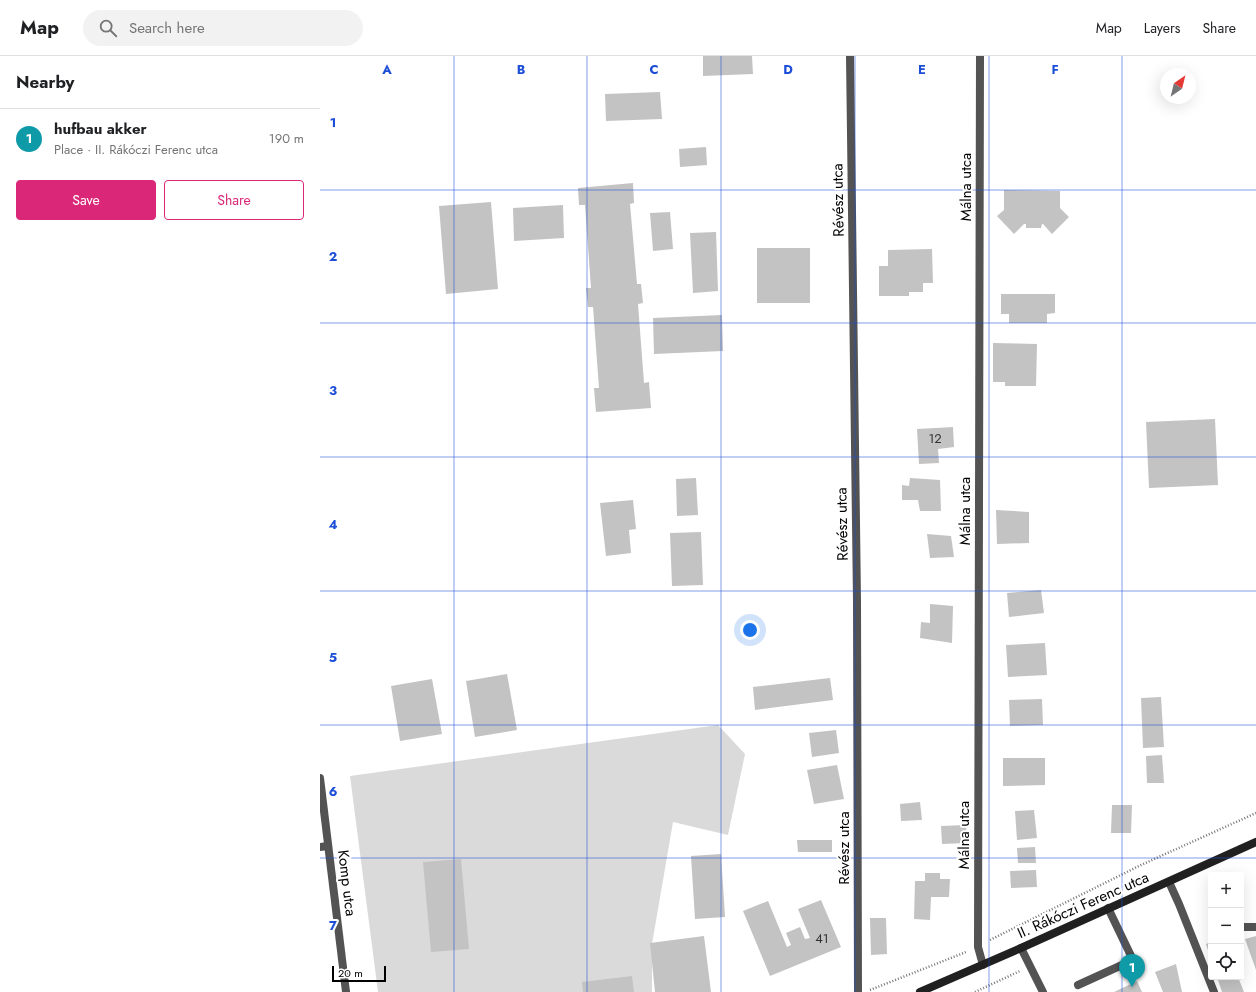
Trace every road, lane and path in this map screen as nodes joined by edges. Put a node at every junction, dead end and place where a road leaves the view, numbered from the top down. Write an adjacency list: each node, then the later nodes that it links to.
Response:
1 (850, 56): 17 (street, Révész utca)
2 (980, 56): 11 (street, Málna utca)
3 (320, 778): 6 (street, Komp utca)
4 (1256, 814): 11 (path)
5 (1256, 842): 7 (main road, II. Rákóczi Ferenc utca)
6 (324, 846): 16 (street, Komp utca)
7 (1169, 882): 8 (main road, II. Rákóczi Ferenc utca); 22 (street)
8 (1108, 908): 12 (main road, II. Rákóczi Ferenc utca); 15 (street)
9 (1244, 926): 10 (street)
10 (1256, 927)
11 (978, 946): 13 (street, Málna utca); 18 (path)
12 (1021, 948): 13 (main road, II. Rákóczi Ferenc utca); 14 (street)
13 (983, 965): 19 (main road, II. Rákóczi Ferenc utca)
14 (1030, 967): 20 (path); 21 (street)
15 (1078, 985)
16 (346, 992)
17 (858, 992)
18 (866, 992)
19 (920, 992)
20 (975, 992)
21 (1043, 992)
22 (1214, 992)

